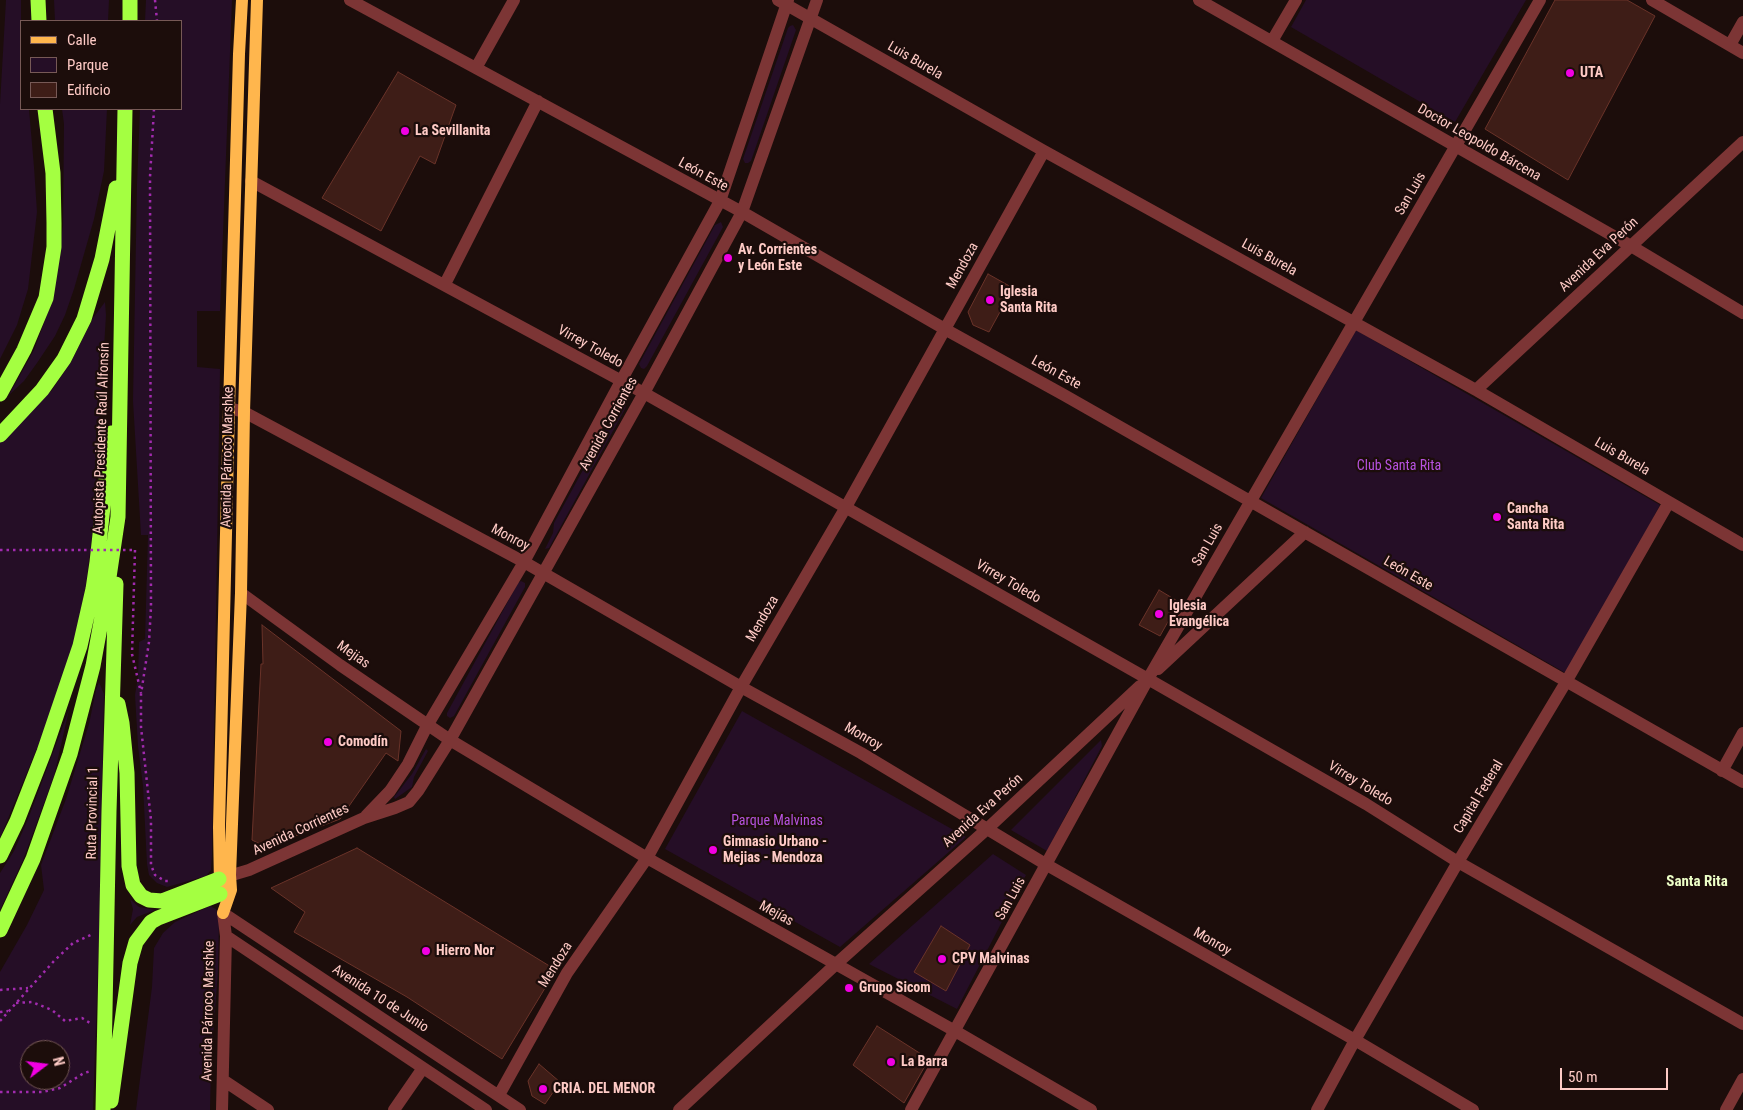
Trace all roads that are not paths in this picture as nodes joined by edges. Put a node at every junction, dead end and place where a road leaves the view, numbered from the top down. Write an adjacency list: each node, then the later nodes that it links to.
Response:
1 (38, 0): 13 (highway)
2 (242, 0): 39 (main road, Avenida Párroco Marshke)
3 (257, 0): 26 (main road, Avenida Párroco Marshke)
4 (350, 0): 18 (street, León Este)
5 (514, 0): 18 (street)
6 (817, 0): 12 (street, Avenida Corrientes)
7 (1199, 0): 15 (street, Doctor Leopoldo Bárcena)
8 (1296, 0): 15 (street)
9 (1540, 0): 24 (street, San Luis)
10 (1652, 0): 16 (street)
11 (784, 2): 12 (street, Luis Burela); 27 (street, Avenida Corrientes)
12 (810, 18): 25 (street, Luis Burela); 28 (street, Avenida Corrientes)
13 (38, 20)
14 (1743, 22): 16 (street)
15 (1272, 41): 24 (street, Doctor Leopoldo Bárcena)
16 (1730, 45): 17 (street)
17 (1743, 52)
18 (476, 68): 19 (street, León Este)
19 (538, 101): 27 (street, León Este); 30 (street)
20 (45, 110): 38 (highway)
21 (125, 110): 22 (highway, Autopista Presidente Raúl Alfonsín)
22 (124, 132): 33 (highway, Autopista Presidente Raúl Alfonsín); 41 (highway)
23 (1743, 142): 29 (street, Avenida Eva Perón)
24 (1456, 146): 29 (street, Doctor Leopoldo Bárcena); 32 (street, San Luis)
25 (1044, 151): 32 (street, Luis Burela); 34 (street, Mendoza)
26 (251, 180): 30 (street, Virrey Toledo); 40 (main road, Avenida Párroco Marshke)
27 (720, 201): 28 (street, León Este); 35 (street, Avenida Corrientes)
28 (742, 212): 34 (street, León Este); 37 (street, Avenida Corrientes)
29 (1630, 246): 31 (street, Doctor Leopoldo Bárcena); 36 (street, Avenida Eva Perón)
30 (445, 284): 35 (street, Virrey Toledo)
31 (1743, 313)
32 (1354, 322): 36 (street, Luis Burela); 42 (street, San Luis)
33 (121, 325): 45 (highway, Autopista Presidente Raúl Alfonsín); 62 (highway)
34 (945, 329): 42 (street, León Este); 44 (street, Mendoza)
35 (621, 380): 37 (street, Virrey Toledo); 48 (street, Avenida Corrientes)
36 (1476, 390): 43 (street, Luis Burela)
37 (644, 393): 44 (street, Virrey Toledo); 49 (street, Avenida Corrientes)
38 (0, 394)
39 (229, 408): 40 (street, Monroy); 66 (main road, Avenida Párroco Marshke)
40 (244, 412): 48 (street, Monroy); 50 (main road, Avenida Párroco Marshke)
41 (0, 435)
42 (1250, 502): 46 (street, León Este); 51 (street, San Luis)
43 (1669, 502): 47 (street, Luis Burela); 53 (street, Capital Federal)
44 (846, 507): 51 (street, Virrey Toledo); 54 (street, Mendoza)
45 (118, 517): 52 (highway, Ruta Provincial 1); 68 (highway, Autopista Presidente Raúl Alfonsín)
46 (1304, 532): 51 (street, Avenida Eva Perón); 53 (street, León Este)
47 (1743, 545)
48 (524, 562): 49 (street, Monroy); 55 (street, Avenida Corrientes)
49 (543, 573): 54 (street, Monroy); 57 (street, Avenida Corrientes)
50 (241, 592): 55 (street, Mejias); 66 (main road, Avenida Párroco Marshke)
51 (1148, 679): 61 (street, Avenida Eva Perón); 64 (street, Virrey Toledo); 65 (street, San Luis)
52 (113, 681): 66 (highway); 79 (highway, Ruta Provincial 1)
53 (1566, 682): 58 (street, León Este); 64 (street, Capital Federal)
54 (741, 686): 61 (street, Monroy); 63 (street, Mendoza)
55 (428, 726): 57 (street, Mejias); 60 (street, Avenida Corrientes)
56 (1743, 733): 58 (street)
57 (450, 740): 60 (street, Avenida Corrientes); 63 (street, Mejías)
58 (1722, 770): 59 (street, León Este)
59 (1743, 782)
60 (364, 818): 66 (street, Avenida Corrientes)
61 (987, 829): 65 (street, Monroy); 70 (street, Avenida Eva Perón)
62 (0, 856)
63 (647, 858): 70 (street, Mejías); 77 (street, Mendoza)
64 (1458, 862): 71 (street, Virrey Toledo); 73 (street, Capital Federal)
65 (1047, 865): 72 (street, San Luis); 73 (street, Monroy)
66 (225, 885): 67 (main road, Avenida Párroco Marshke); 80 (highway)
67 (223, 913): 69 (street, Avenida Párroco Marshke); 77 (street, Avenida 10 de Junio)
68 (0, 930)
69 (226, 936): 74 (street); 76 (street, Avenida Párroco Marshke)
70 (835, 964): 72 (street, Mejías); 86 (street, Avenida Eva Perón)
71 (1743, 1024)
72 (955, 1031): 87 (street, San Luis); 88 (street, Mejías)
73 (1355, 1040): 78 (street, Monroy); 89 (street, Capital Federal)
74 (423, 1068): 83 (street); 84 (street)
75 (1743, 1079): 91 (street)
76 (223, 1080): 81 (street, Avenida Párroco Marshke); 82 (street)
77 (499, 1095): 85 (street, Avenida 10 de Junio)
78 (1455, 1106): 90 (street, Monroy)
79 (103, 1110)
80 (110, 1110)
81 (222, 1110)
82 (268, 1110)
83 (394, 1110)
84 (486, 1110)
85 (520, 1110)
86 (679, 1110)
87 (911, 1110)
88 (1091, 1110)
89 (1317, 1110)
90 (1473, 1110)
91 (1726, 1110)

